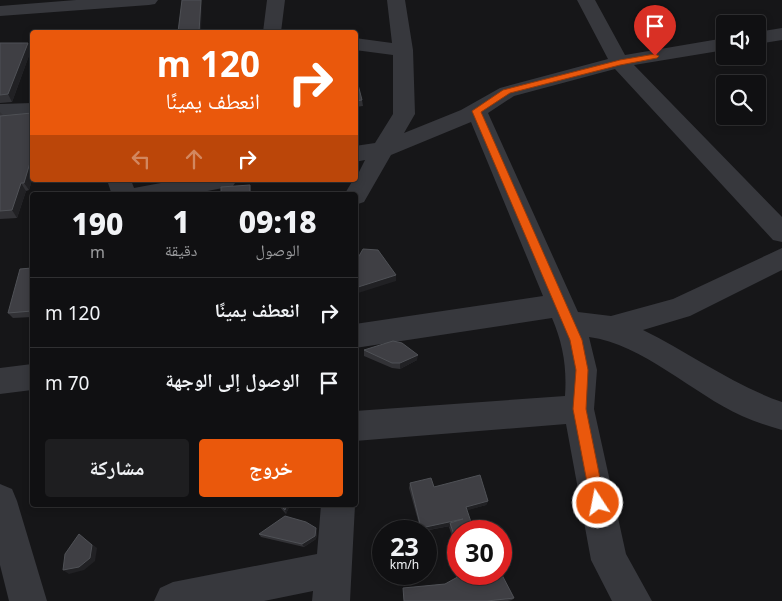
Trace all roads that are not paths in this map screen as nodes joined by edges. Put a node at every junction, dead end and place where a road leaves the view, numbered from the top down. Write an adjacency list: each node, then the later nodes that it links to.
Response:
1 (2, 0): 6 (street)
2 (148, 0): 7 (street)
3 (276, 0): 8 (street)
4 (396, 0): 13 (street)
5 (586, 0): 14 (street)
6 (0, 3)
7 (0, 11)
8 (272, 30)
9 (782, 34): 10 (street)
10 (766, 37)
11 (358, 44): 13 (street)
12 (716, 46): 14 (street)
13 (403, 50): 18 (street)
14 (620, 62): 17 (street); 23 (street)
15 (30, 110): 16 (street)
16 (0, 111)
17 (477, 111): 18 (street); 24 (street)
18 (384, 148): 19 (street); 22 (street)
19 (358, 153)
20 (214, 182): 21 (street)
21 (157, 192)
22 (357, 192)
23 (782, 253): 25 (street)
24 (565, 314): 25 (street); 26 (street); 29 (street)
25 (611, 328): 30 (street)
26 (358, 336)
27 (30, 377): 28 (street)
28 (0, 381)
29 (579, 409): 31 (street); 37 (street)
30 (782, 416)
31 (358, 426)
32 (0, 501): 35 (street)
33 (338, 507): 34 (street)
34 (332, 585): 36 (street)
35 (28, 601)
36 (173, 601)
37 (633, 601)

